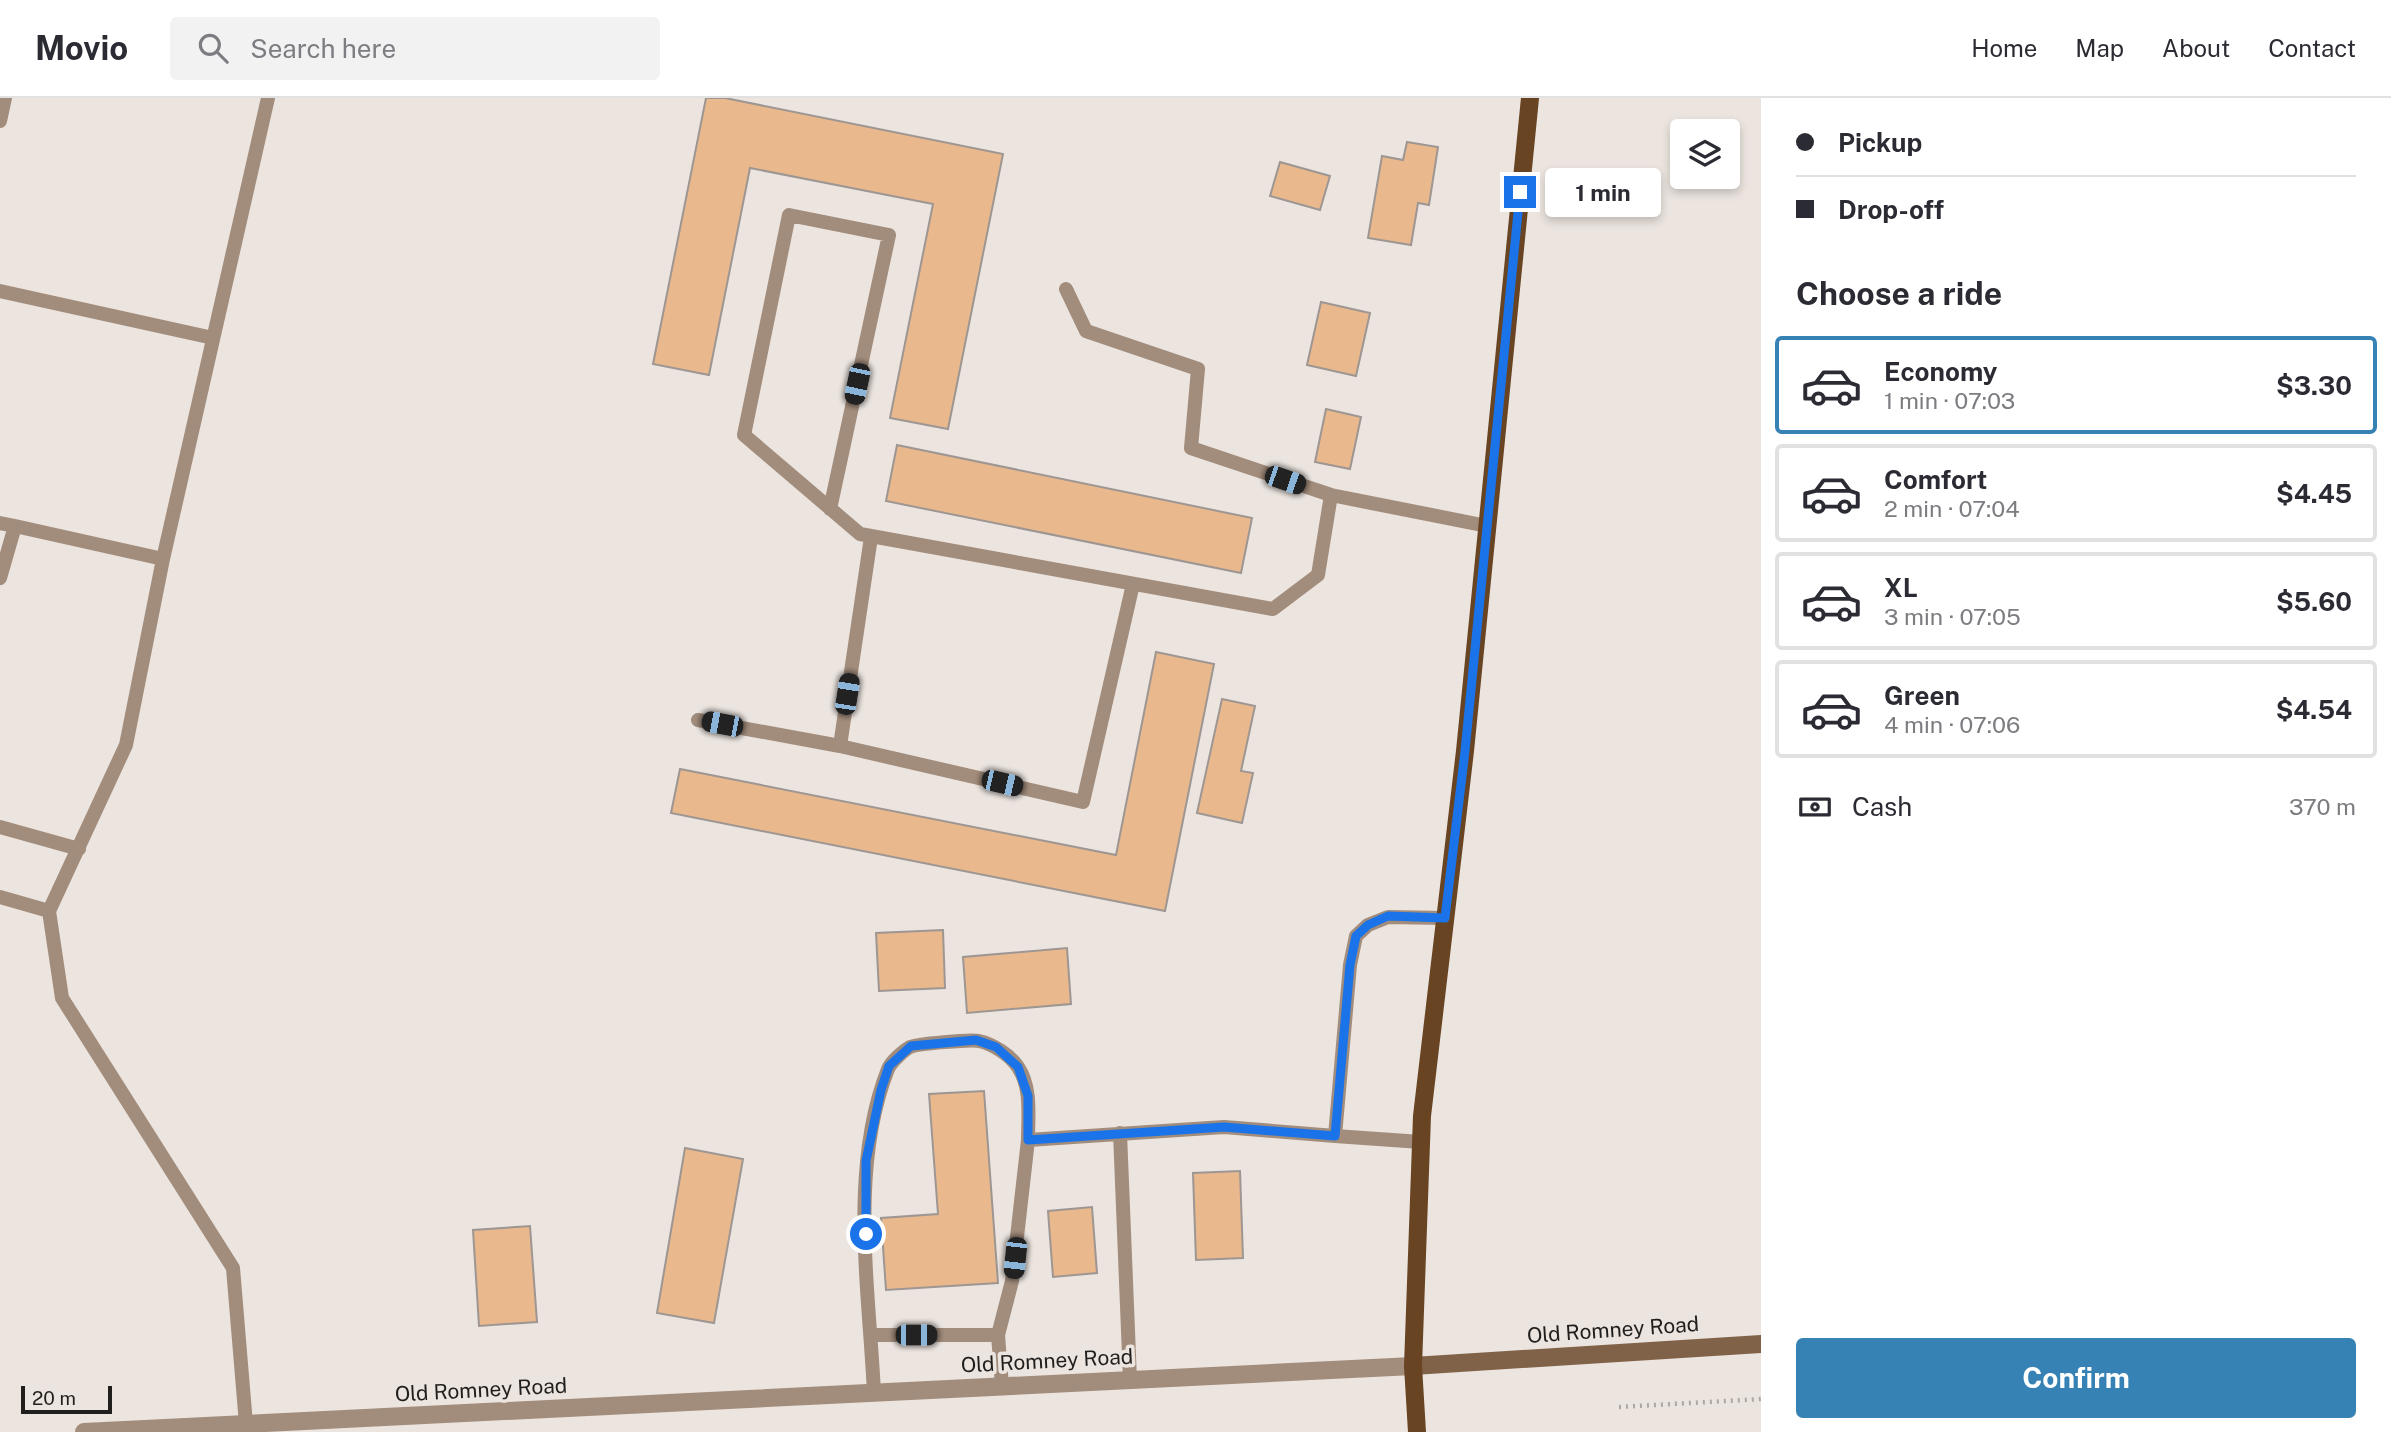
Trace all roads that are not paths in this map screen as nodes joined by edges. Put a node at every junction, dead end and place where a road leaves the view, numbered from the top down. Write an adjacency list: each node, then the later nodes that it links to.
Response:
1 (5, 98): 4 (lane)
2 (268, 98): 7 (lane)
3 (1530, 98): 12 (main road)
4 (0, 121)
5 (1066, 289): 8 (lane)
6 (0, 291): 7 (lane)
7 (213, 338): 14 (lane)
8 (1332, 495): 12 (lane); 16 (lane)
9 (830, 509): 9 (lane); 13 (lane)
10 (0, 523): 11 (lane)
11 (15, 526): 14 (lane); 15 (lane)
12 (1487, 526): 23 (main road)
13 (871, 537): 16 (lane); 18 (lane)
14 (163, 559): 20 (lane)
15 (0, 578)
16 (1133, 584): 18 (lane)
17 (698, 720): 18 (lane)
18 (840, 746)
19 (0, 827): 20 (lane)
20 (79, 849): 22 (lane)
21 (0, 897): 22 (lane)
22 (50, 911): 35 (lane)
23 (1445, 918): 25 (lane); 27 (main road)
24 (1120, 1133): 25 (lane); 26 (lane); 32 (lane)
25 (1335, 1136): 27 (lane)
26 (1028, 1140): 28 (lane); 29 (lane)
27 (1421, 1142): 31 (main road)
28 (871, 1335): 29 (lane); 34 (lane)
29 (998, 1335): 33 (lane)
30 (1761, 1344): 31 (street, Old Romney Road)
31 (1413, 1366): 32 (street, Old Romney Road); 37 (main road)
32 (1130, 1380): 33 (street, Old Romney Road)
33 (1002, 1386): 34 (street, Old Romney Road)
34 (874, 1393): 35 (street, Old Romney Road)
35 (246, 1424): 36 (street, Old Romney Road)
36 (84, 1432)
37 (1417, 1432)

